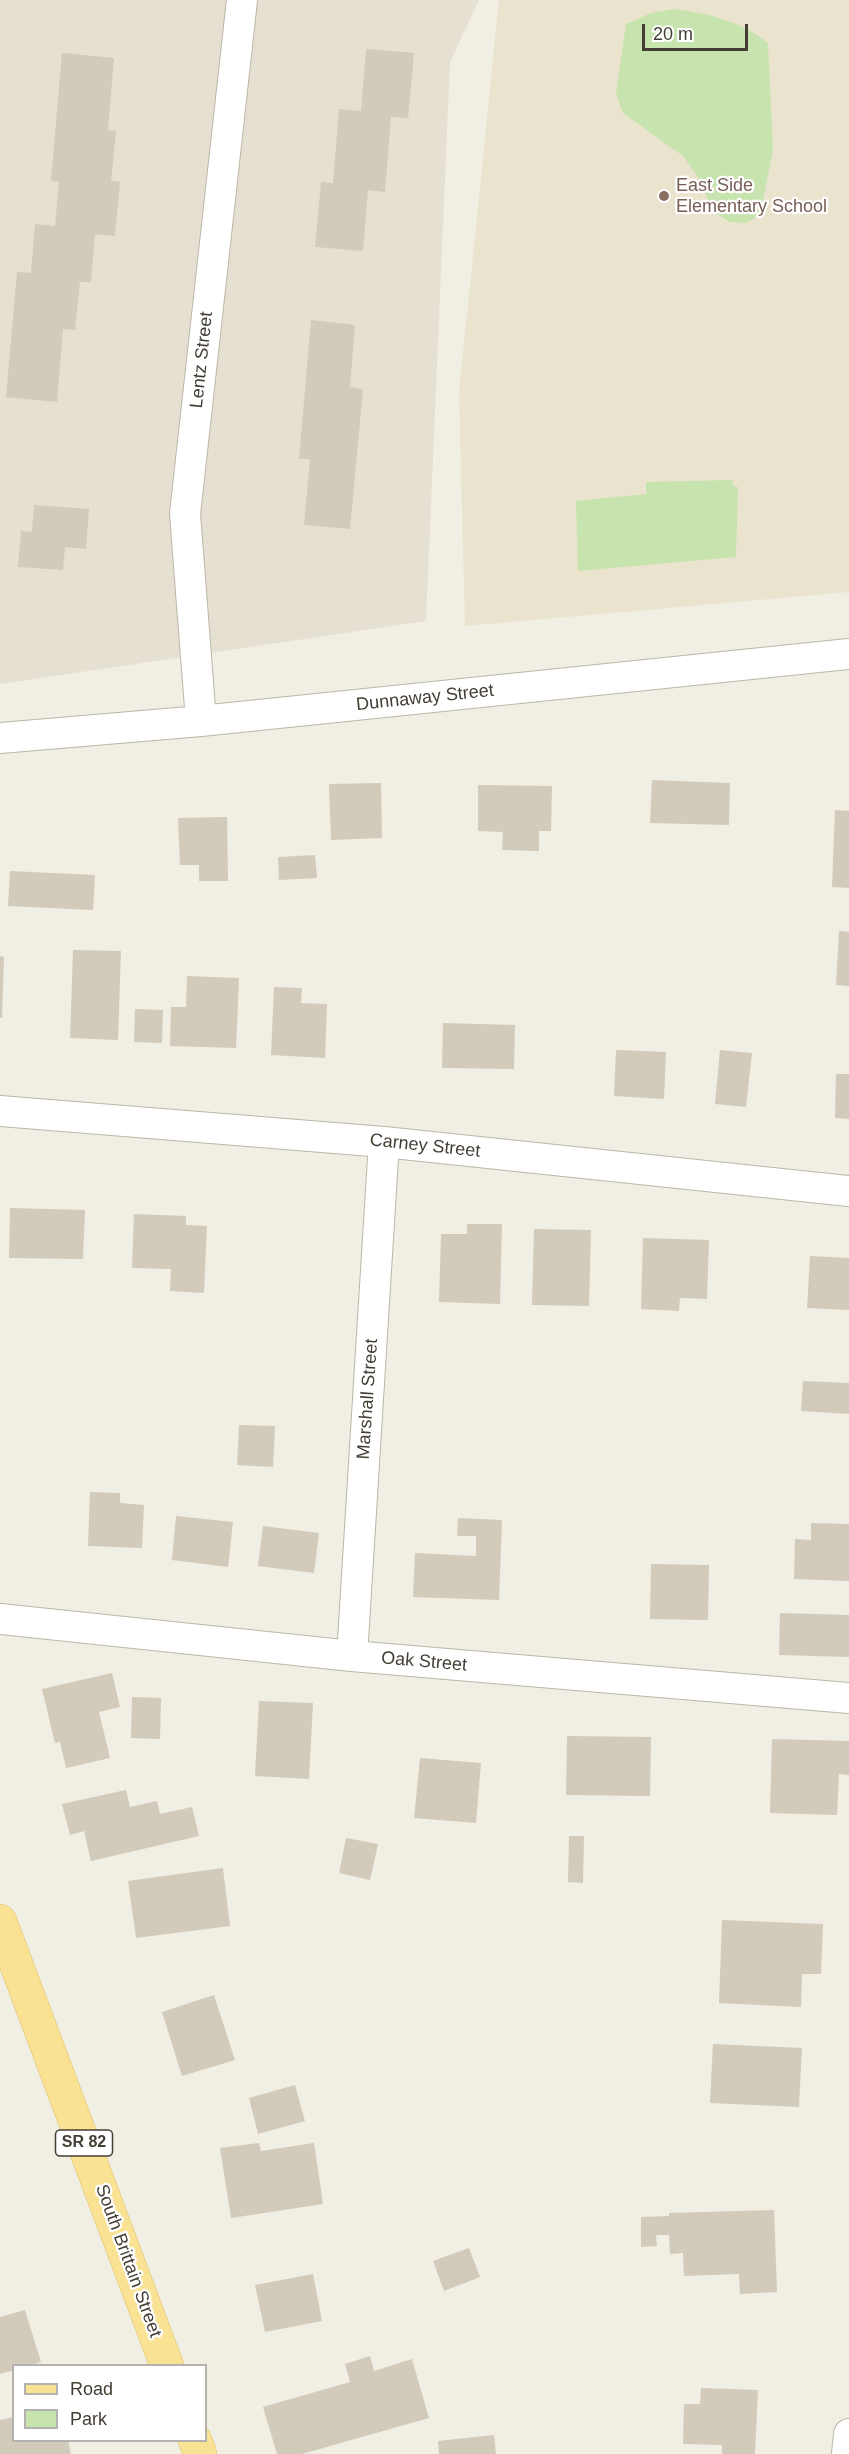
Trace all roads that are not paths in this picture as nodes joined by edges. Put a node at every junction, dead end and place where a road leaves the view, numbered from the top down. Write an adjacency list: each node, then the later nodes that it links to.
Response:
1 (242, 0): 3 (street, Lentz Street)
2 (849, 654): 3 (street, Dunnaway Street)
3 (201, 721): 4 (street, Dunnaway Street)
4 (0, 738)
5 (0, 1111): 6 (street, Carney Street)
6 (384, 1142): 7 (street, Carney Street); 9 (street, Marshall Street)
7 (849, 1191)
8 (0, 1619): 9 (street, Oak Street)
9 (352, 1656): 10 (street, Oak Street)
10 (849, 1698)
11 (0, 1921): 12 (main road, South Brittain Street / SR 82)
12 (166, 2364)
13 (849, 2434): 14 (street)
14 (847, 2454)

